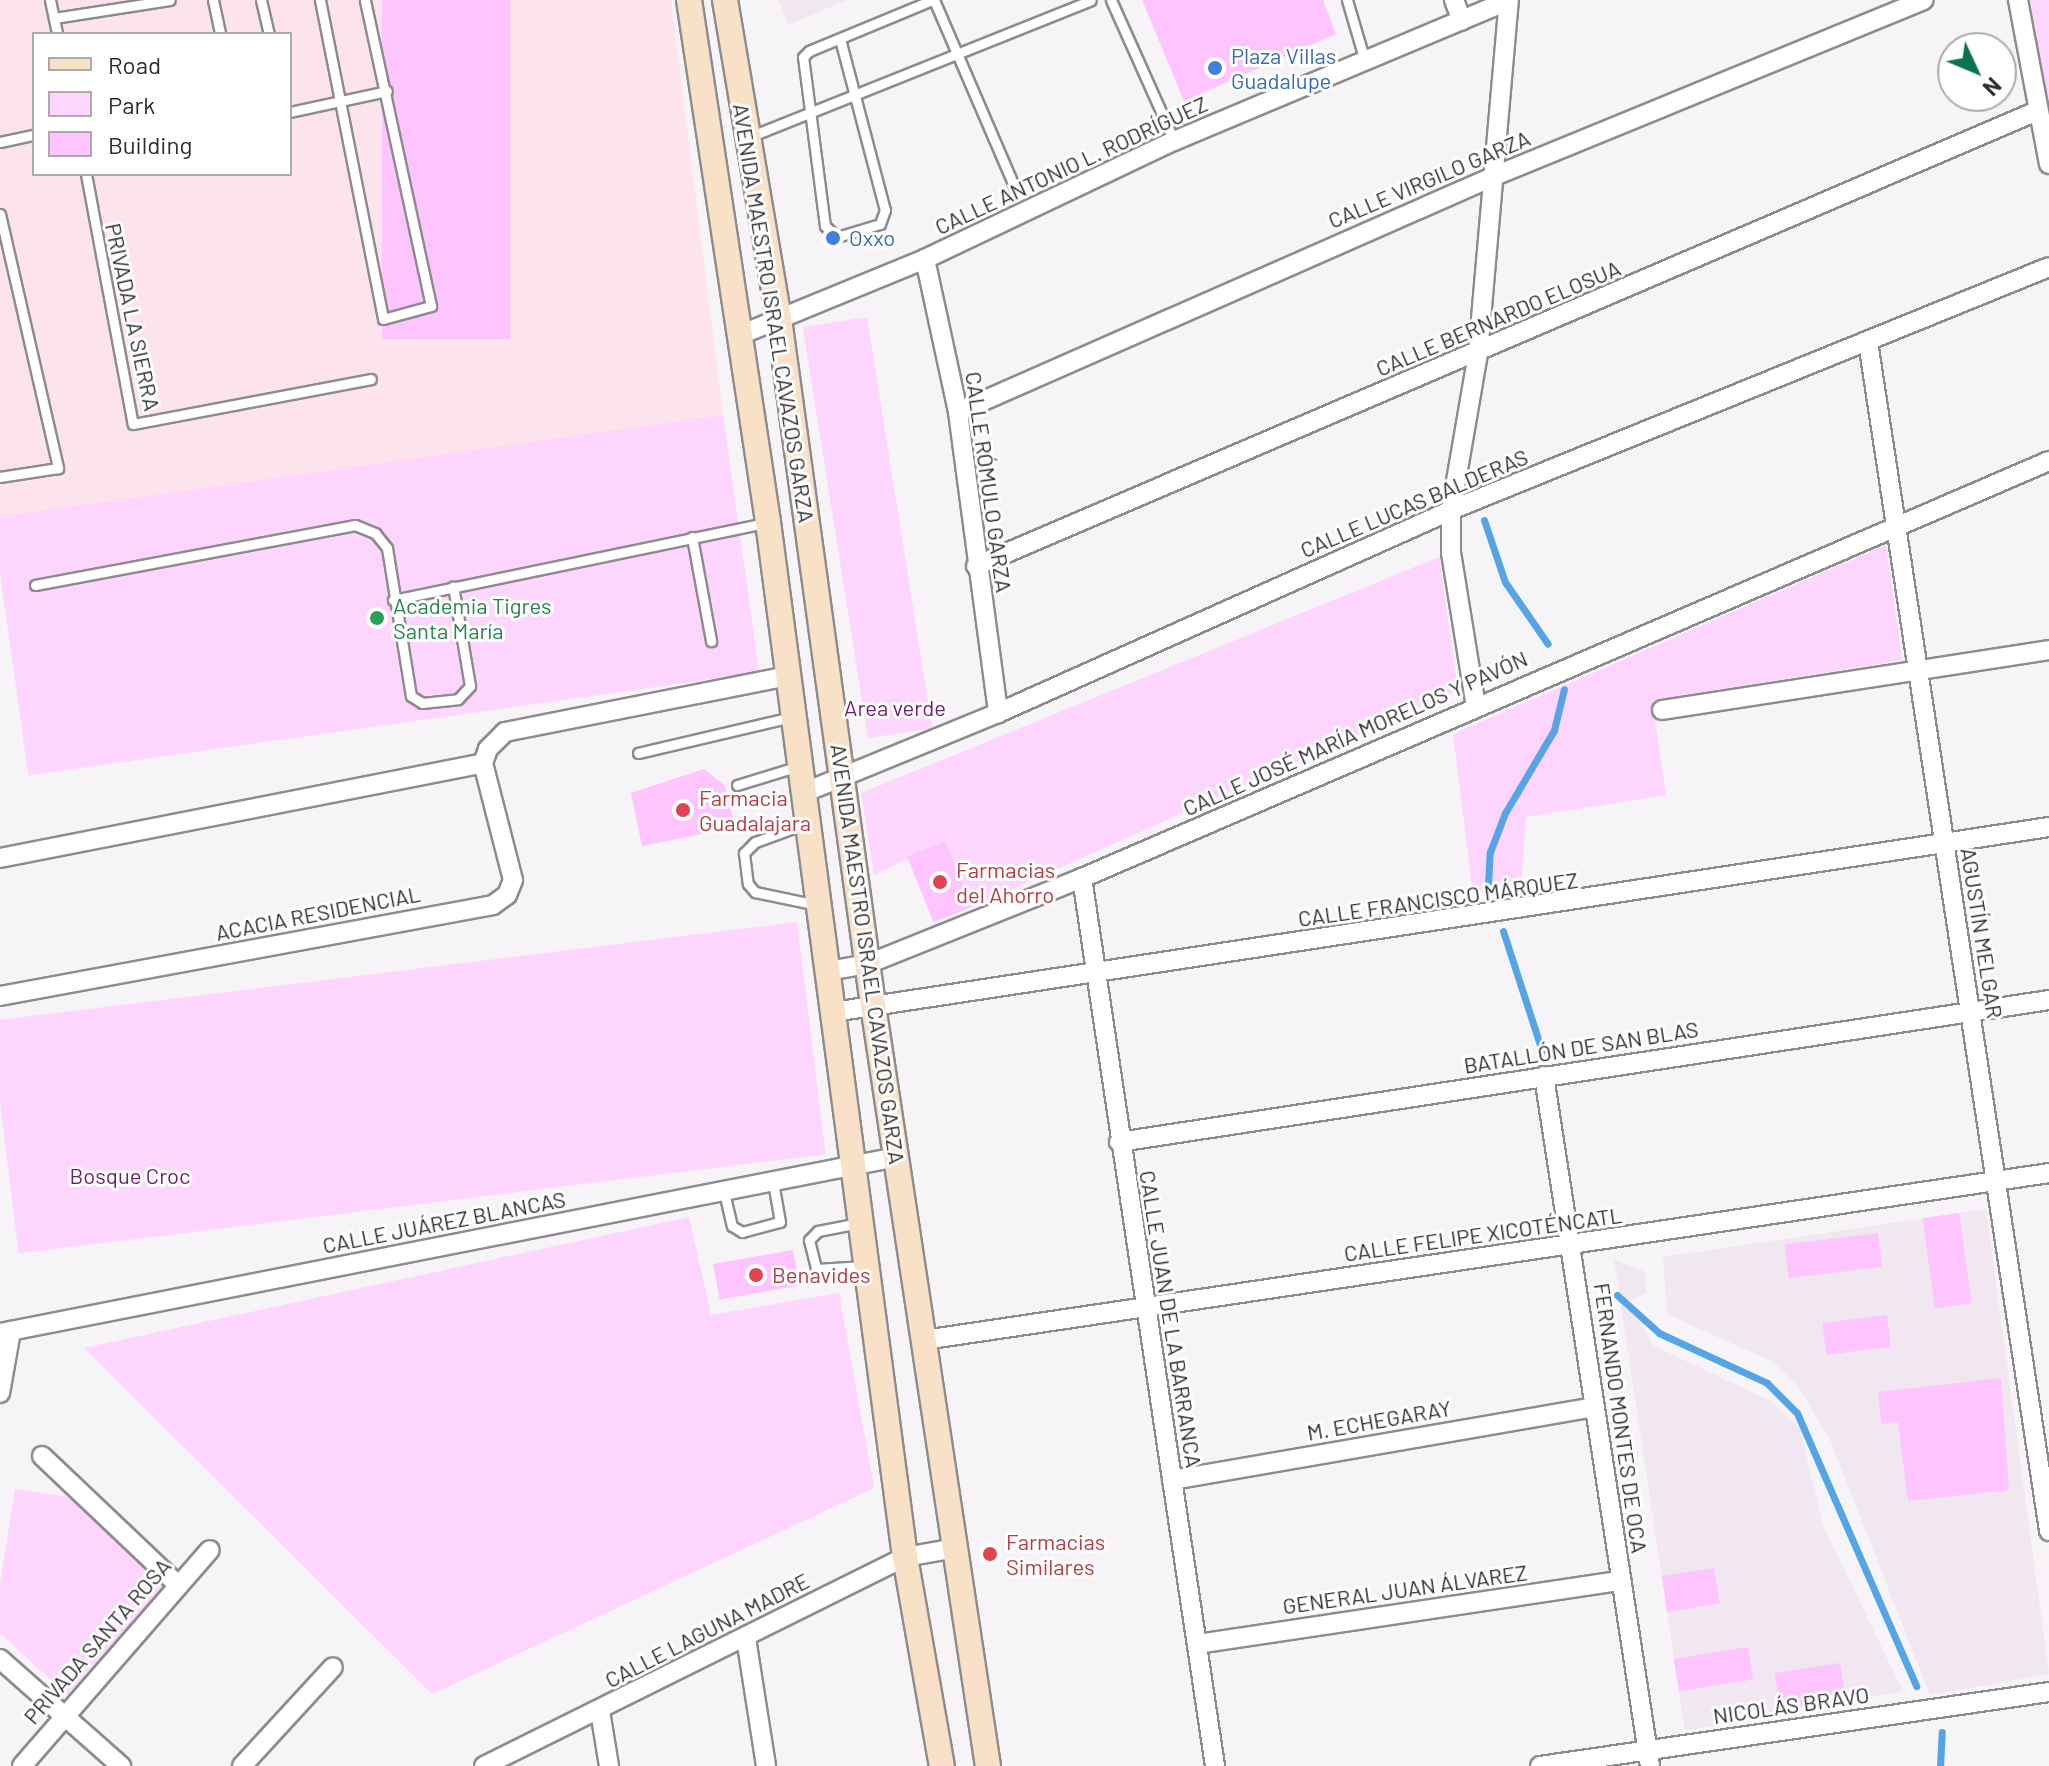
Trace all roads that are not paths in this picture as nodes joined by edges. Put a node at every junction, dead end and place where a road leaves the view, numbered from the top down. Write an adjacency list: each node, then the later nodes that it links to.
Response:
1 (50, 0): 18 (lane)
2 (170, 0): 18 (lane)
3 (213, 0): 21 (lane)
4 (261, 0): 22 (lane)
5 (320, 0): 28 (lane)
6 (365, 0): 26 (lane)
7 (689, 0): 44 (main road, AVENIDA MAESTRO ISRAEL CAVAZOS GARZA)
8 (725, 0): 33 (main road, AVENIDA MAESTRO ISRAEL CAVAZOS GARZA)
9 (933, 0): 23 (lane); 24 (lane)
10 (1091, 0): 24 (lane)
11 (1111, 0): 34 (lane)
12 (1347, 0): 25 (lane)
13 (1454, 0): 19 (street)
14 (1509, 0): 17 (street, CALLE ANTONIO L. RODRÍGUEZ); 37 (street)
15 (1923, 0): 37 (street, CALLE VIRGILO GARZA)
16 (2018, 0): 29 (street)
17 (1486, 5): 19 (street, CALLE ANTONIO L. RODRÍGUEZ)
18 (54, 18): 20 (lane)
19 (1462, 21): 25 (street, CALLE ANTONIO L. RODRÍGUEZ)
20 (57, 32)
21 (220, 32)
22 (269, 32)
23 (840, 39): 27 (lane); 31 (lane)
24 (959, 53): 27 (lane); 39 (lane)
25 (1365, 61): 34 (street, CALLE ANTONIO L. RODRÍGUEZ)
26 (387, 91): 28 (lane); 28 (lane)
27 (856, 94): 31 (lane); 31 (lane)
28 (340, 102): 30 (lane)
29 (2037, 111): 36 (street); 46 (street, CALLE BERNARDO ELOSUA)
30 (292, 112)
31 (808, 114): 33 (lane)
32 (32, 135): 35 (lane)
33 (746, 139): 43 (main road, AVENIDA MAESTRO ISRAEL CAVAZOS GARZA)
34 (1174, 141): 41 (street, CALLE ANTONIO L. RODRÍGUEZ)
35 (0, 142)
36 (2049, 164)
37 (1497, 175): 46 (street); 48 (street, CALLE VIRGILO GARZA)
38 (86, 176): 47 (lane, PRIVADA LA SIERRA)
39 (1014, 186)
40 (0, 214): 50 (lane)
41 (925, 259): 43 (street, CALLE ANTONIO L. RODRÍGUEZ); 48 (street, CALLE RÓMULO GARZA)
42 (2049, 267): 45 (street, CALLE LUCAS BALDERAS)
43 (779, 319): 44 (street, CALLE ANTONIO L. RODRÍGUEZ); 70 (main road, AVENIDA MAESTRO ISRAEL CAVAZOS GARZA)
44 (740, 335): 52 (main road, AVENIDA MAESTRO ISRAEL CAVAZOS GARZA)
45 (1868, 342): 51 (street, CALLE LUCAS BALDERAS); 53 (street, AGUSTÍN MELGAR)
46 (1478, 353): 51 (street); 55 (street, CALLE BERNARDO ELOSUA)
47 (371, 379)
48 (958, 412): 55 (street, CALLE RÓMULO GARZA)
49 (2049, 461): 53 (street, CALLE JOSÉ MARÍA MORELOS Y PAVÓN)
50 (0, 477)
51 (1451, 510): 63 (street); 65 (street, CALLE LUCAS BALDERAS)
52 (768, 522): 54 (lane); 62 (main road, AVENIDA MAESTRO ISRAEL CAVAZOS GARZA)
53 (1896, 523): 61 (street, AGUSTÍN MELGAR); 63 (street, CALLE JOSÉ MARÍA MORELOS Y PAVÓN)
54 (692, 537): 57 (lane); 59 (lane)
55 (976, 566): 65 (street, CALLE RÓMULO GARZA)
56 (35, 585): 58 (lane)
57 (453, 586): 58 (lane); 58 (lane)
58 (393, 600)
59 (711, 641)
60 (2049, 650): 61 (street)
61 (1918, 670): 64 (street); 75 (street, AGUSTÍN MELGAR)
62 (788, 676): 66 (main road, AVENIDA MAESTRO ISRAEL CAVAZOS GARZA); 68 (street)
63 (1476, 707): 77 (street, CALLE JOSÉ MARÍA MORELOS Y PAVÓN)
64 (1662, 710)
65 (998, 713): 70 (street, CALLE LUCAS BALDERAS)
66 (791, 717): 67 (lane); 69 (main road, AVENIDA MAESTRO ISRAEL CAVAZOS GARZA)
67 (638, 753)
68 (483, 763): 76 (street); 82 (street, ACACIA RESIDENCIAL)
69 (799, 766): 71 (lane); 72 (main road, AVENIDA MAESTRO ISRAEL CAVAZOS GARZA)
70 (844, 779): 72 (street, CALLE LUCAS BALDERAS); 79 (main road, AVENIDA MAESTRO ISRAEL CAVAZOS GARZA)
71 (737, 785)
72 (803, 793): 73 (main road, AVENIDA MAESTRO ISRAEL CAVAZOS GARZA)
73 (807, 823): 78 (main road, AVENIDA MAESTRO ISRAEL CAVAZOS GARZA); 78 (lane)
74 (2049, 827): 75 (street, CALLE FRANCISCO MÁRQUEZ)
75 (1944, 842): 81 (street, CALLE FRANCISCO MÁRQUEZ); 86 (street, AGUSTÍN MELGAR)
76 (0, 858)
77 (1082, 878): 79 (street, CALLE JOSÉ MARÍA MORELOS Y PAVÓN); 81 (street, CALLE JUAN DE LA BARRANCA)
78 (818, 905): 80 (main road, AVENIDA MAESTRO ISRAEL CAVAZOS GARZA)
79 (868, 964): 80 (street, CALLE JOSÉ MARÍA MORELOS Y PAVÓN); 84 (main road, AVENIDA MAESTRO ISRAEL CAVAZOS GARZA)
80 (828, 971): 85 (main road, AVENIDA MAESTRO ISRAEL CAVAZOS GARZA)
81 (1097, 974): 84 (street, CALLE FRANCISCO MÁRQUEZ); 88 (street, CALLE JUAN DE LA BARRANCA)
82 (0, 996)
83 (2049, 1000): 86 (street, BATALLÓN DE SAN BLAS)
84 (873, 1005): 85 (street, CALLE FRANCISCO MÁRQUEZ); 89 (main road, AVENIDA MAESTRO ISRAEL CAVAZOS GARZA)
85 (833, 1012): 90 (main road, AVENIDA MAESTRO ISRAEL CAVAZOS GARZA)
86 (1970, 1013): 87 (street, BATALLÓN DE SAN BLAS); 93 (street, AGUSTÍN MELGAR)
87 (1544, 1076): 88 (street, BATALLÓN DE SAN BLAS); 96 (street, FERNANDO MONTES DE OCA)
88 (1119, 1142): 98 (street, CALLE JUAN DE LA BARRANCA)
89 (896, 1157): 90 (street, CALLE JUÁREZ BLANCAS); 100 (main road, AVENIDA MAESTRO ISRAEL CAVAZOS GARZA)
90 (855, 1166): 92 (street, CALLE JUÁREZ BLANCAS); 95 (main road, AVENIDA MAESTRO ISRAEL CAVAZOS GARZA)
91 (2049, 1173): 93 (street, CALLE FELIPE XICOTÉNCATL)
92 (773, 1182): 94 (street, CALLE JUÁREZ BLANCAS); 94 (lane)
93 (1996, 1182): 96 (street, CALLE FELIPE XICOTÉNCATL); 105 (street, AGUSTÍN MELGAR)
94 (724, 1192): 99 (street, CALLE JUÁREZ BLANCAS)
95 (862, 1222): 97 (main road, AVENIDA MAESTRO ISRAEL CAVAZOS GARZA); 97 (lane)
96 (1571, 1246): 98 (street, CALLE FELIPE XICOTÉNCATL); 102 (street, FERNANDO MONTES DE OCA)
97 (868, 1266): 108 (main road, AVENIDA MAESTRO ISRAEL CAVAZOS GARZA)
98 (1143, 1308): 100 (street, CALLE FELIPE XICOTÉNCATL); 104 (street, CALLE JUAN DE LA BARRANCA)
99 (5, 1332): 101 (street)
100 (924, 1340): 106 (main road, AVENIDA MAESTRO ISRAEL CAVAZOS GARZA)
101 (0, 1393)
102 (1594, 1407): 104 (street, M. ECHEGARAY); 109 (street, FERNANDO MONTES DE OCA)
103 (42, 1456): 110 (street)
104 (1172, 1480): 112 (street, CALLE JUAN DE LA BARRANCA)
105 (2049, 1531)
106 (956, 1548): 108 (street, CALLE LAGUNA MADRE); 126 (main road, AVENIDA MAESTRO ISRAEL CAVAZOS GARZA)
107 (210, 1550): 110 (street, PRIVADA SANTA ROSA)
108 (905, 1557): 111 (street, CALLE LAGUNA MADRE); 125 (main road, AVENIDA MAESTRO ISRAEL CAVAZOS GARZA)
109 (1621, 1581): 112 (street, GENERAL JUAN ÁLVAREZ); 118 (street, FERNANDO MONTES DE OCA)
110 (176, 1583): 117 (street, PRIVADA SANTA ROSA)
111 (746, 1638): 116 (street, CALLE LAGUNA MADRE); 124 (street)
112 (1197, 1644): 127 (street, CALLE JUAN DE LA BARRANCA)
113 (0, 1659): 117 (street)
114 (333, 1667): 121 (street)
115 (2049, 1692): 118 (street, NICOLÁS BRAVO)
116 (600, 1711): 122 (street, CALLE LAGUNA MADRE); 123 (street)
117 (63, 1717): 119 (street, PRIVADA SANTA ROSA); 120 (street)
118 (1649, 1758): 128 (street, NICOLÁS BRAVO)
119 (22, 1766)
120 (121, 1766)
121 (242, 1766)
122 (484, 1766)
123 (609, 1766)
124 (766, 1766)
125 (942, 1766)
126 (988, 1766)
127 (1215, 1766)
128 (1540, 1766)

